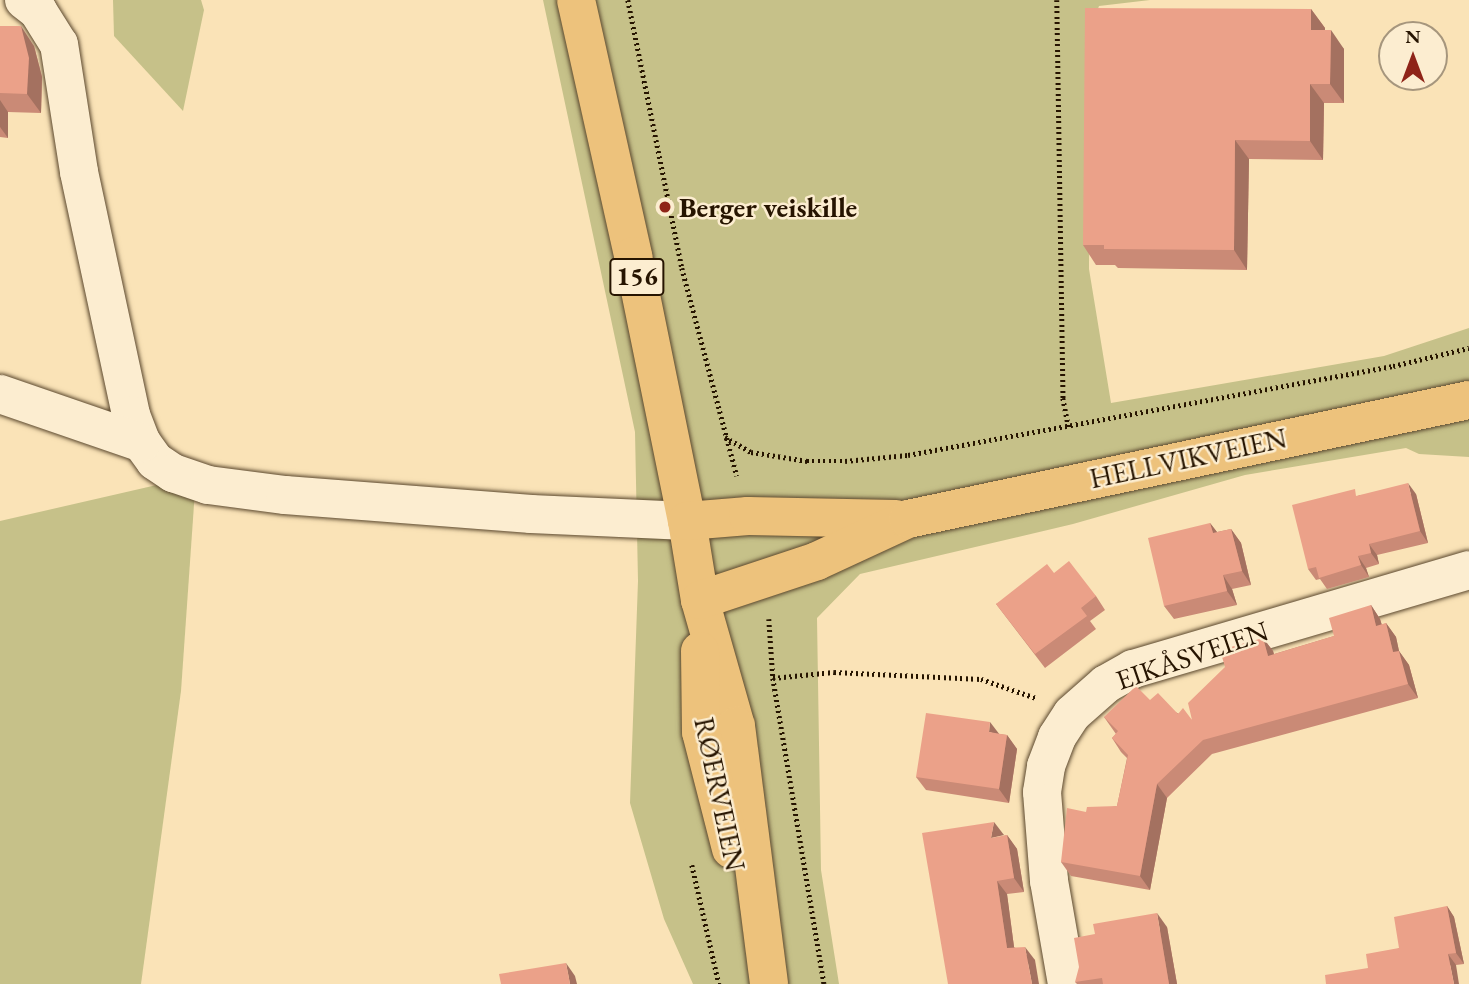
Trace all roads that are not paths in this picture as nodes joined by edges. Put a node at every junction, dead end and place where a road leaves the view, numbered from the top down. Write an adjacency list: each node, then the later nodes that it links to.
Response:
1 (24, 0): 5 (street)
2 (576, 0): 7 (main road, 156)
3 (0, 394): 5 (street)
4 (1469, 400): 6 (main road, HELLVIKVEIEN)
5 (142, 443): 7 (street)
6 (908, 519): 7 (main road, HELLVIKVEIEN); 9 (main road, HELLVIKVEIEN)
7 (687, 522): 9 (main road, RØERVEIEN / 156)
8 (1469, 570): 11 (street, EIKÅSVEIEN)
9 (700, 600): 10 (main road, RØERVEIEN / 156)
10 (768, 984)
11 (1067, 984)

